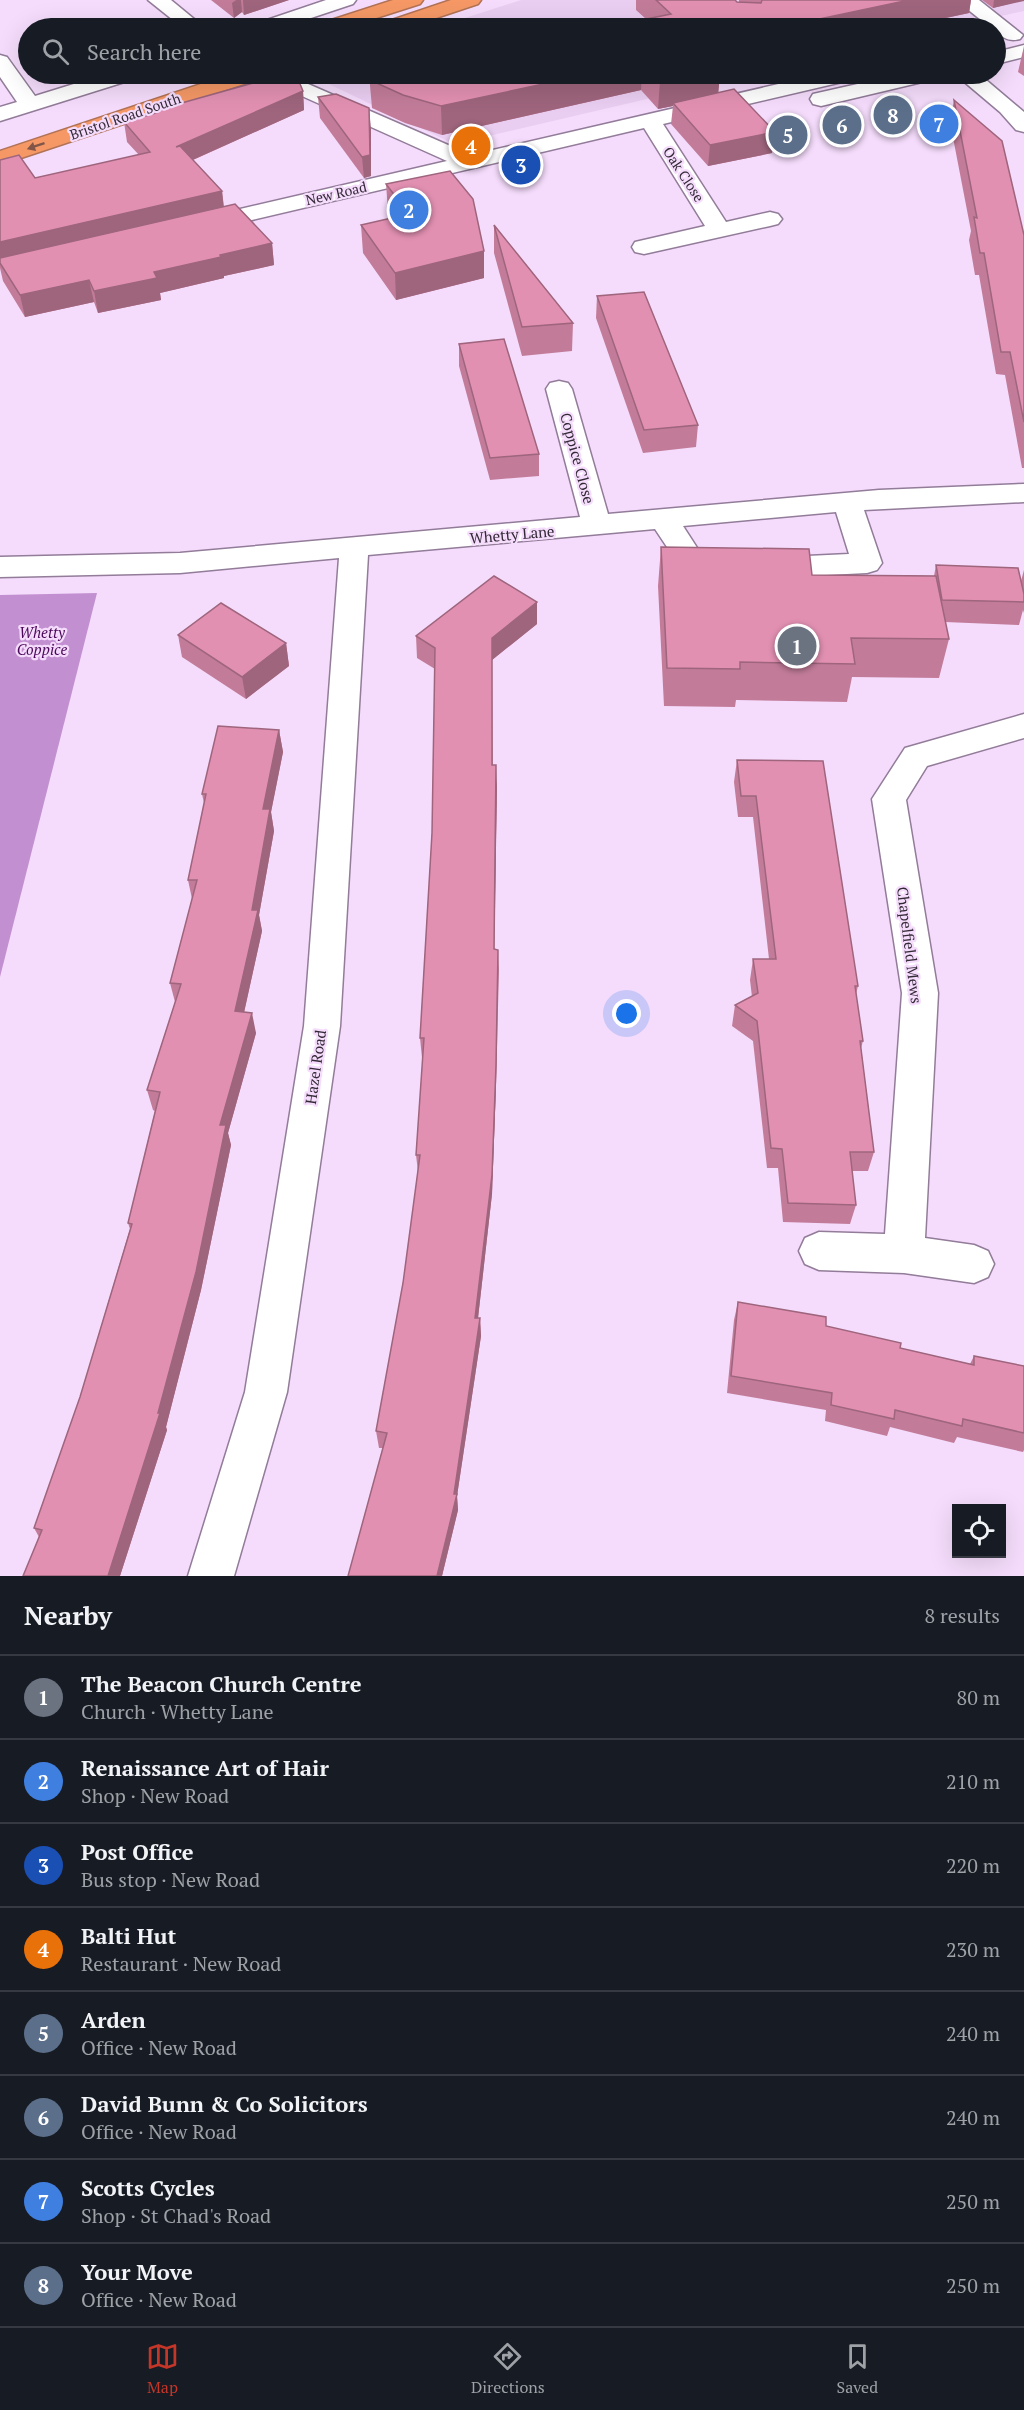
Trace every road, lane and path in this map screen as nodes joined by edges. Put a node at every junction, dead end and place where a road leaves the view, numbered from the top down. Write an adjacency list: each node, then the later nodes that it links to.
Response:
1 (158, 0): 6 (street)
2 (346, 0): 7 (street)
3 (413, 0): 8 (highway)
4 (471, 0): 9 (highway)
5 (966, 0): 10 (street)
6 (182, 18)
7 (292, 18)
8 (357, 18)
9 (416, 18)
10 (988, 18)
11 (0, 61): 20 (street)
12 (95, 84): 20 (street)
13 (158, 84): 24 (highway, Bristol Road South)
14 (221, 84): 25 (highway, Bristol Road South, one-way to 25)
15 (294, 84): 26 (street)
16 (784, 84): 19 (street, New Road)
17 (885, 84): 19 (street)
18 (979, 84): 23 (street)
19 (715, 104): 22 (street, New Road)
20 (30, 105): 21 (street)
21 (0, 114)
22 (649, 119): 26 (street, New Road); 28 (street, Oak Close)
23 (1024, 125)
24 (0, 135)
25 (0, 158)
26 (468, 162): 29 (street, New Road)
27 (770, 219): 28 (street)
28 (719, 229): 30 (street)
29 (174, 231)
30 (644, 248)
31 (559, 389): 35 (street, Coppice Close)
32 (1024, 493): 33 (street, Whetty Lane)
33 (847, 502): 34 (street, Whetty Lane); 34 (street)
34 (664, 520): 35 (street, Whetty Lane)
35 (597, 526): 36 (street, Whetty Lane)
36 (354, 548): 37 (street, Whetty Lane); 42 (street, Hazel Road)
37 (0, 567)
38 (1024, 726): 40 (street, Chapelfield Mews)
39 (819, 1251): 40 (street)
40 (904, 1254): 41 (street)
41 (974, 1264)
42 (212, 1576)

